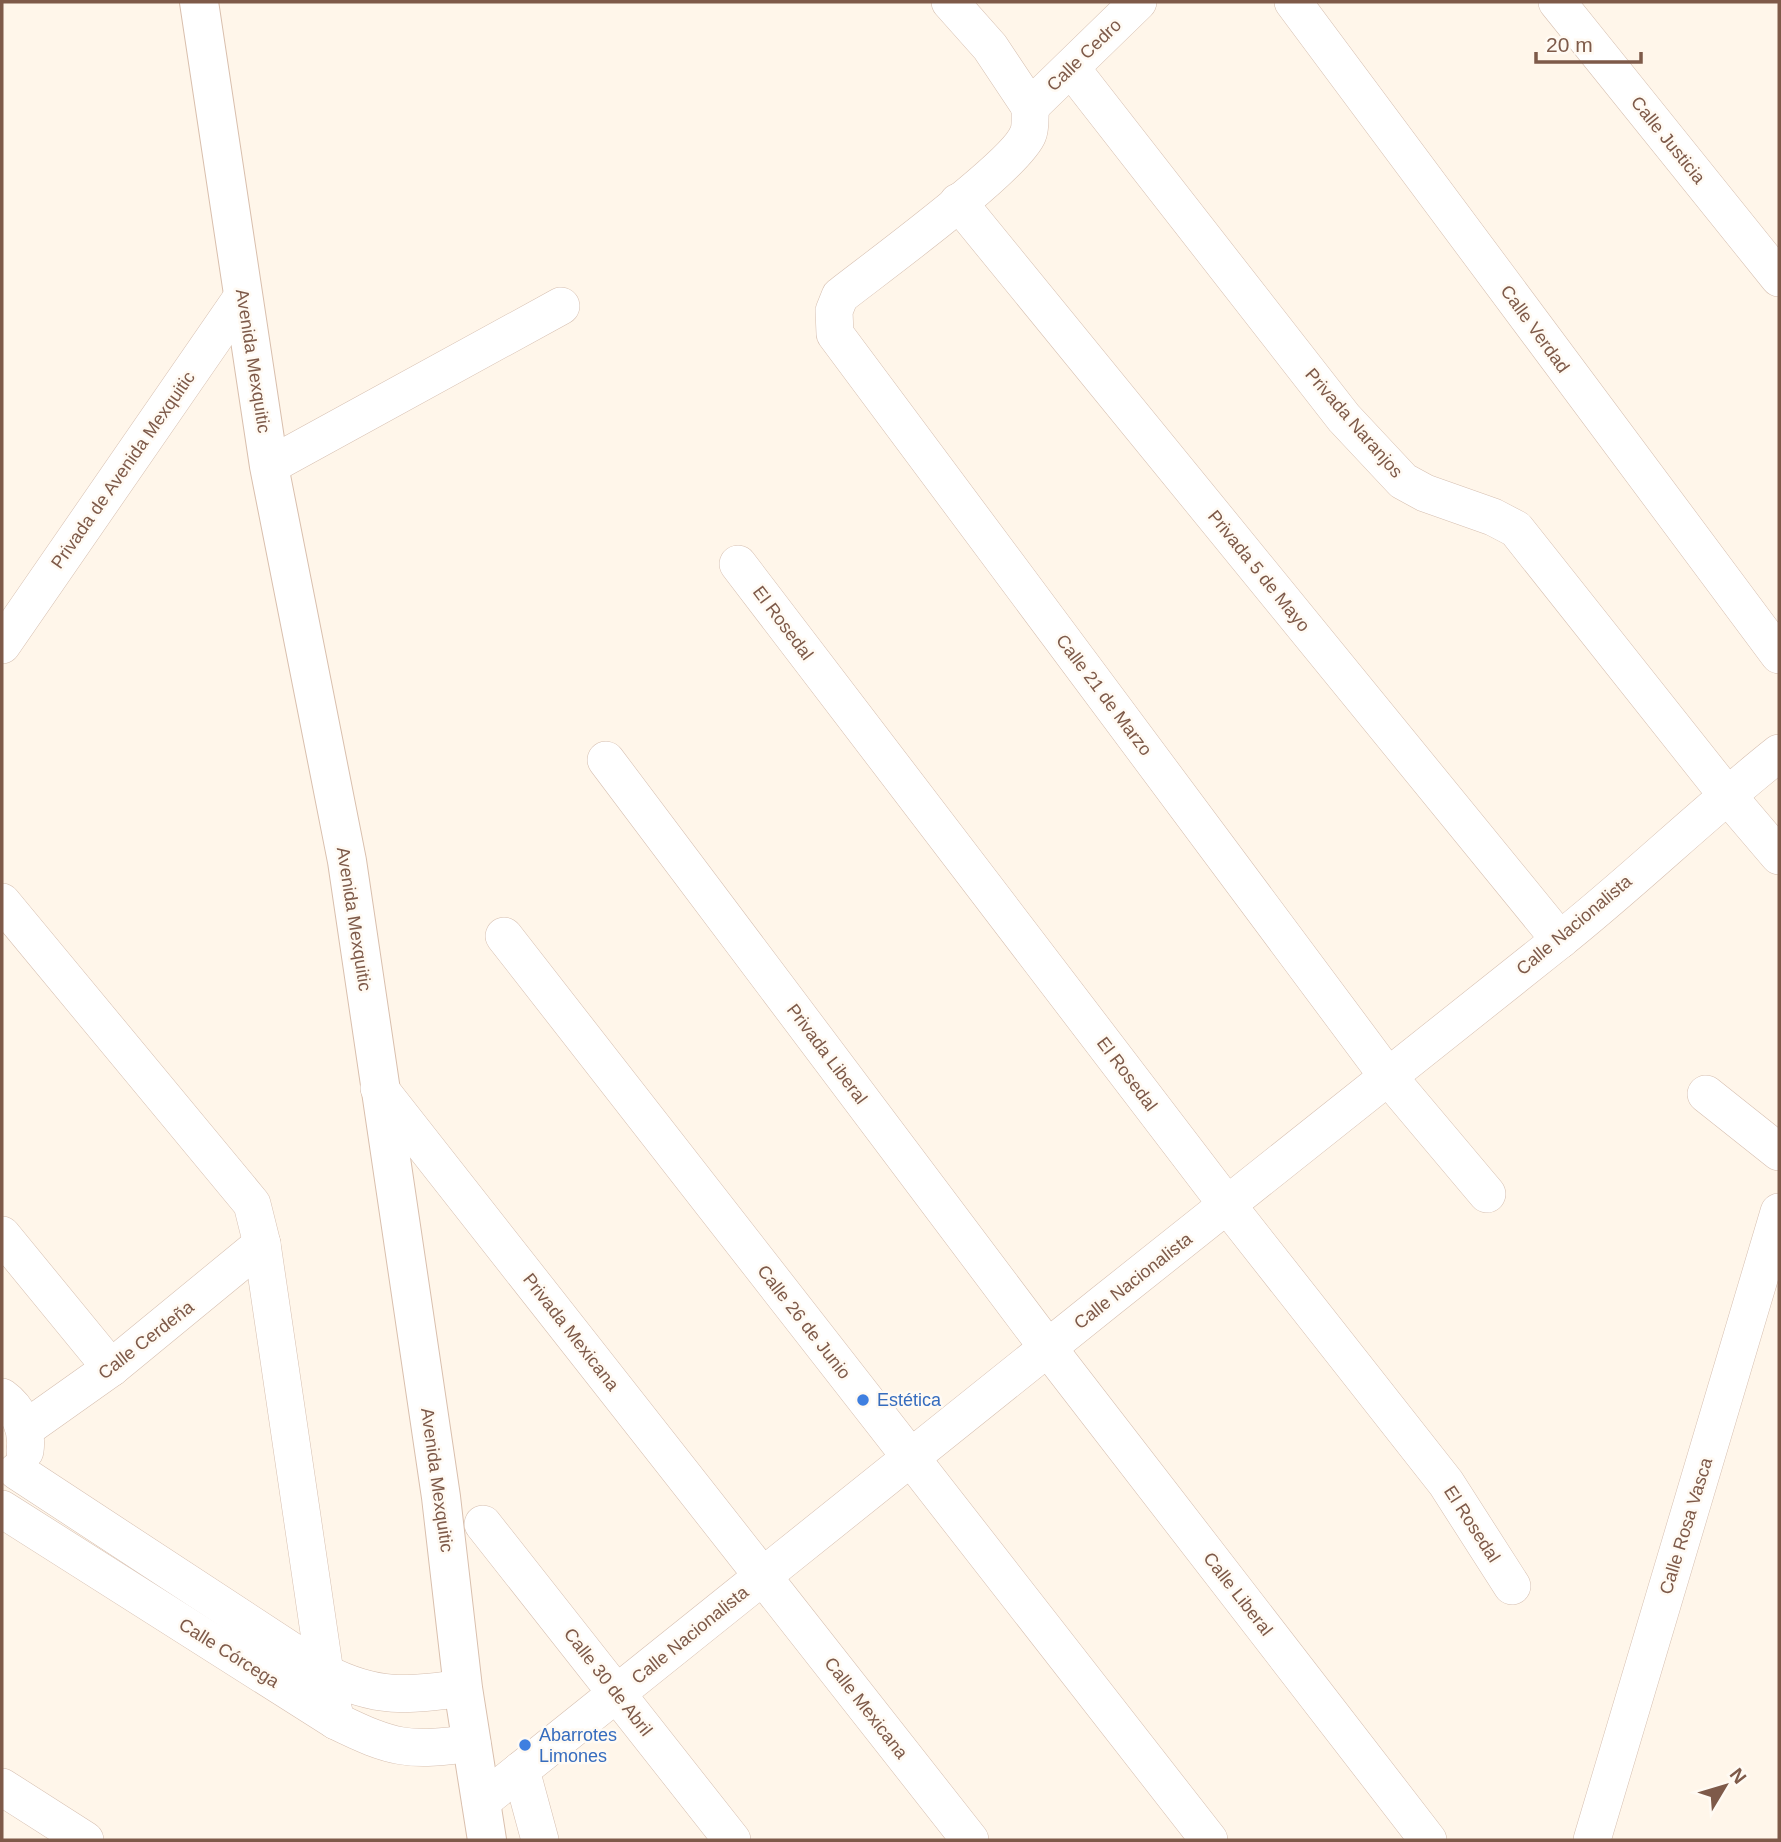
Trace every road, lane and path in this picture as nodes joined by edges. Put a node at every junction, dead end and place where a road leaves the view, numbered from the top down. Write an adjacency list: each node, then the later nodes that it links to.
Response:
1 (199, 2): 10 (main road, Avenida Mexquitic)
2 (950, 2): 7 (street)
3 (1138, 2): 6 (street, Calle Cedro)
4 (1293, 2): 15 (street, Calle Verdad)
5 (1557, 2): 9 (street, Calle Justicia)
6 (1071, 68): 7 (street, Calle Cedro); 18 (street, Privada Naranjos)
7 (1030, 107): 8 (street)
8 (958, 202): 22 (street, Privada 5 de Mayo); 23 (street, Calle 21 de Marzo)
9 (1779, 278)
10 (243, 296): 12 (main road, Avenida Mexquitic); 14 (street, Privada de Avenida Mexquitic)
11 (561, 306): 12 (street)
12 (269, 466): 24 (main road, Avenida Mexquitic)
13 (738, 564): 28 (street, El Rosedal)
14 (2, 645)
15 (1779, 655)
16 (1779, 753): 18 (street, Calle Nacionalista)
17 (606, 760): 32 (street, Privada Liberal)
18 (1727, 795): 19 (street, Privada Naranjos); 22 (street, Calle Nacionalista)
19 (1779, 856)
20 (2, 902): 31 (street)
21 (504, 936): 36 (street, Calle 26 de Junio)
22 (1560, 940): 23 (street, Calle Nacionalista)
23 (1386, 1074): 27 (street, Calle 21 de Marzo); 28 (street, Calle Nacionalista)
24 (379, 1088): 40 (street, Privada Mexicana); 43 (main road, Avenida Mexquitic)
25 (1706, 1094): 26 (street)
26 (1779, 1152)
27 (1487, 1194)
28 (1228, 1206): 32 (street, Calle Nacionalista); 41 (street, El Rosedal)
29 (1779, 1212): 57 (street, Calle Rosa Vasca)
30 (2, 1236): 33 (street)
31 (262, 1244): 33 (street, Calle Cerdeña); 42 (street)
32 (1048, 1349): 36 (street, Calle Nacionalista); 56 (street, Calle Liberal)
33 (111, 1368): 35 (street, Calle Cerdeña)
34 (2, 1397): 35 (street)
35 (25, 1429): 37 (street)
36 (911, 1458): 40 (street, Calle Nacionalista); 55 (street, Calle 26 de Junio)
37 (9, 1479): 42 (street, Calle Córcega)
38 (2, 1509): 45 (street, Calle Córcega)
39 (483, 1524): 44 (street, Calle 30 de Abril)
40 (763, 1576): 44 (street, Calle Nacionalista); 54 (street, Calle Mexicana)
41 (1512, 1586)
42 (325, 1673): 43 (street, Calle Córcega); 45 (street)
43 (463, 1688): 46 (main road, Avenida Mexquitic)
44 (617, 1693): 47 (street, Calle Nacionalista); 53 (street, Calle 30 de Abril)
45 (336, 1721): 46 (street, Calle Córcega)
46 (472, 1743): 49 (main road, Avenida Mexquitic)
47 (522, 1770): 49 (street, Calle Nacionalista); 52 (street)
48 (2, 1787): 50 (street)
49 (481, 1802): 51 (main road, Avenida Mexquitic)
50 (85, 1840)
51 (487, 1840)
52 (540, 1840)
53 (733, 1840)
54 (970, 1840)
55 (1209, 1840)
56 (1428, 1840)
57 (1592, 1840)

